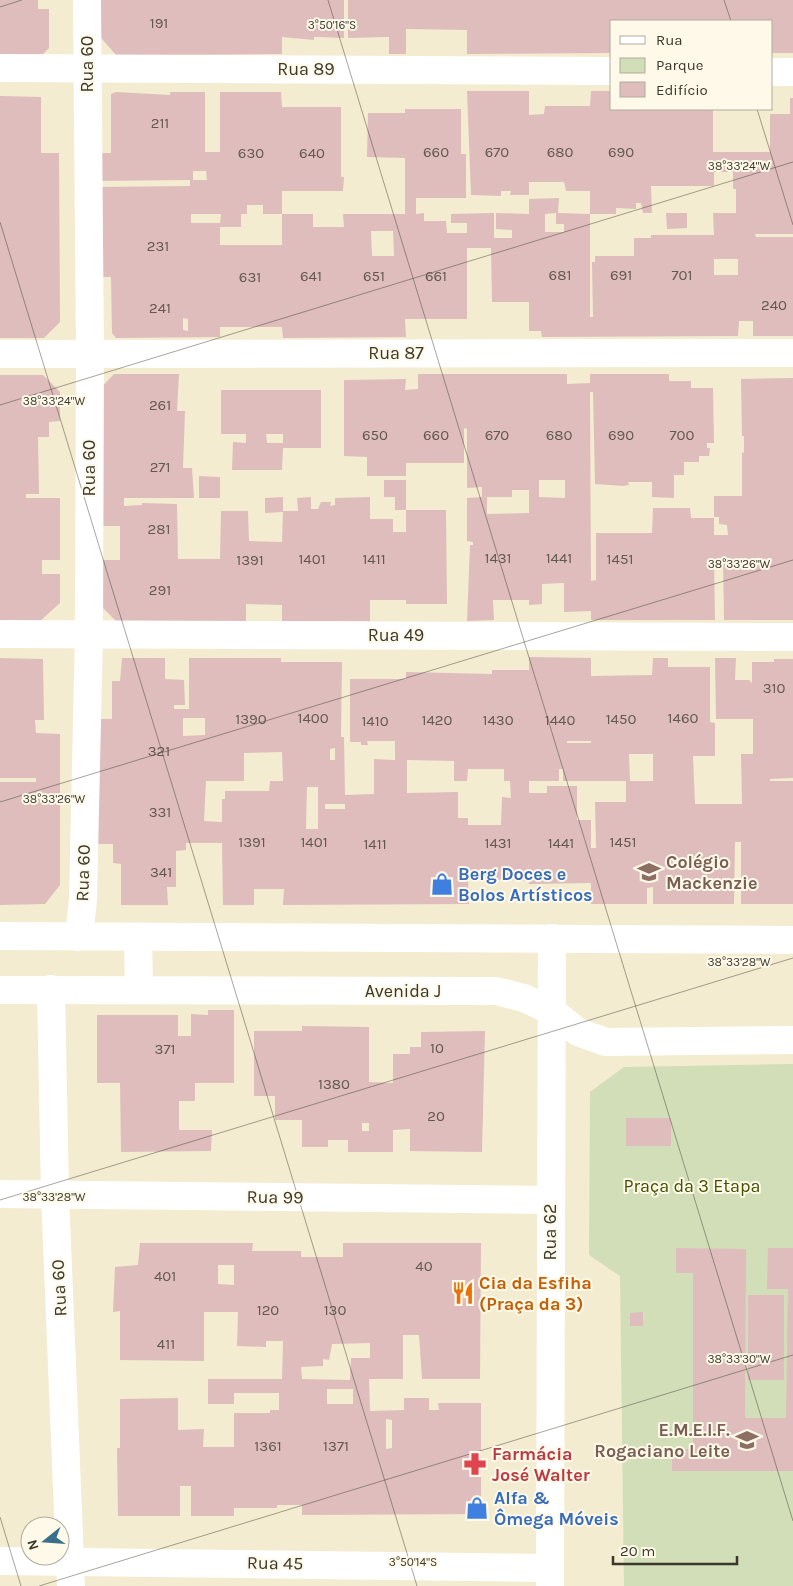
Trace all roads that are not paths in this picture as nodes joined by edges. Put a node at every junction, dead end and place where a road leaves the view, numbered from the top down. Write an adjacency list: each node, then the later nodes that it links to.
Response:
1 (87, 0): 3 (street, Rua 60)
2 (0, 68): 3 (street, Rua 89)
3 (87, 68): 4 (street, Rua 89); 9 (street, Rua 60)
4 (610, 71)
5 (773, 72): 6 (street)
6 (793, 72)
7 (793, 352): 9 (street, Rua 87)
8 (0, 354): 9 (street, Rua 87)
9 (90, 354): 10 (street, Rua 60)
10 (88, 633): 11 (street, Rua 49); 12 (street, Rua 49); 14 (street, Rua 60)
11 (0, 634)
12 (793, 637)
13 (0, 936): 14 (street)
14 (79, 937): 15 (street)
15 (138, 937): 16 (street); 20 (street)
16 (552, 938): 17 (street); 21 (street, Rua 62)
17 (793, 940)
18 (50, 989): 19 (street, Avenida J); 20 (street, Avenida J); 24 (street, Rua 60)
19 (0, 990)
20 (139, 990): 21 (street, Avenida J)
21 (552, 1011): 22 (street, Avenida J); 25 (street, Rua 62)
22 (793, 1040)
23 (0, 1194): 24 (street, Rua 99)
24 (55, 1194): 25 (street, Rua 99); 27 (street, Rua 60)
25 (550, 1200): 28 (street, Rua 62)
26 (0, 1561): 27 (street, Rua 45)
27 (71, 1573): 28 (street, Rua 45)
28 (550, 1577)

